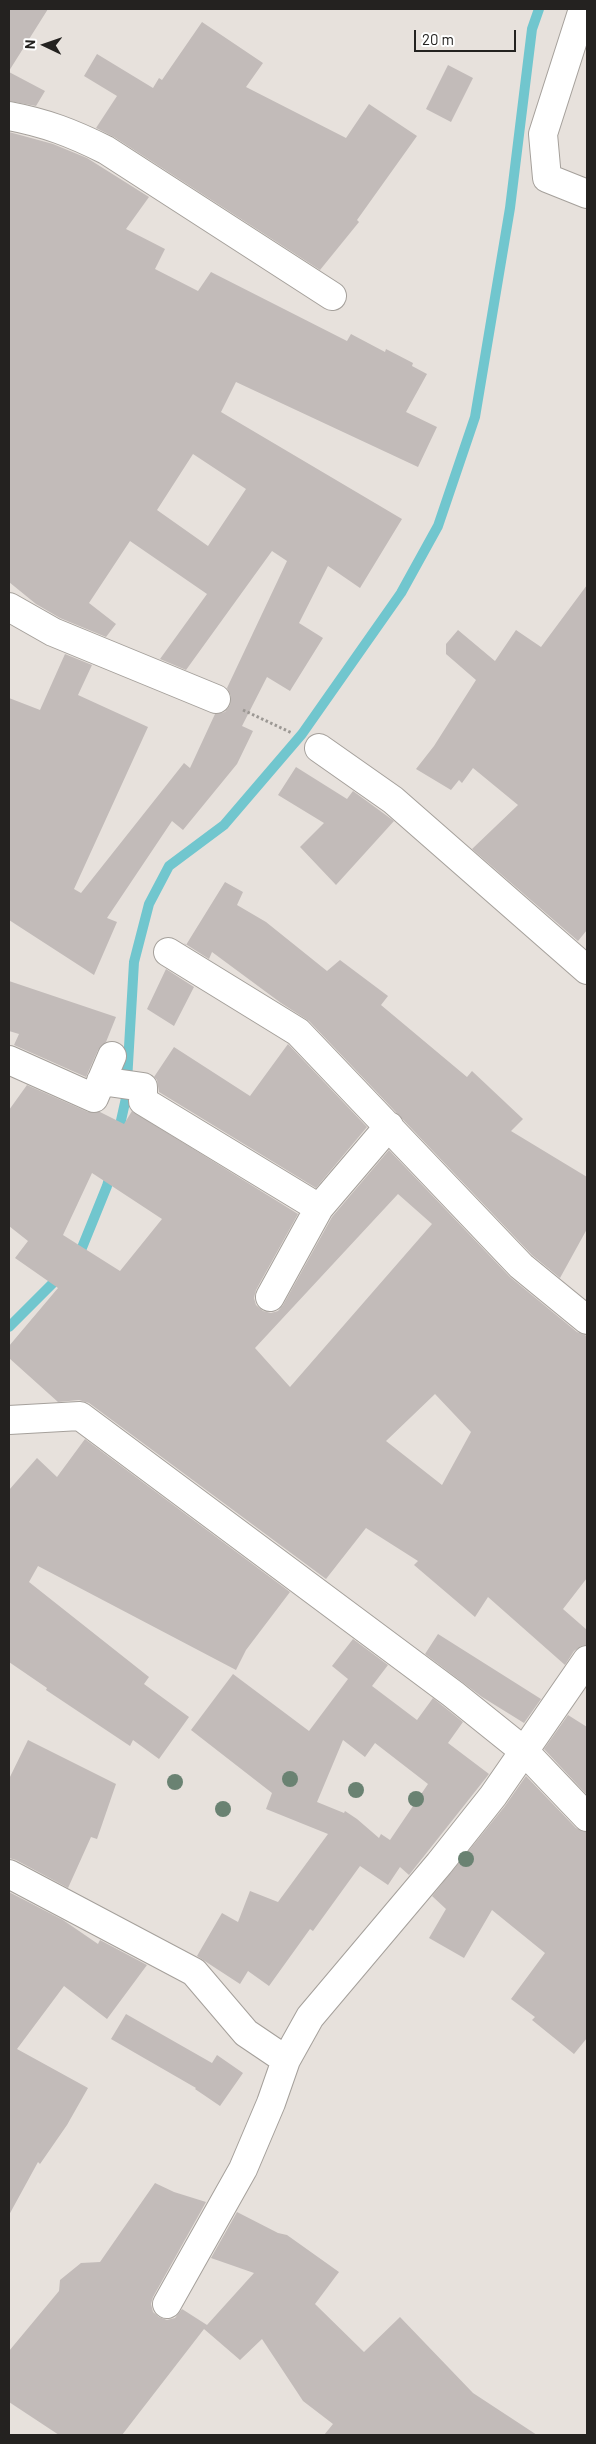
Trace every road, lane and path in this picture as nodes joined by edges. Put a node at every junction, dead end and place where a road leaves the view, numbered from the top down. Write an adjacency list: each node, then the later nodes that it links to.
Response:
1 (583, 9): 3 (street)
2 (9, 116): 4 (street)
3 (587, 194)
4 (332, 296)
5 (9, 607): 6 (street)
6 (216, 699)
7 (319, 748): 9 (street)
8 (168, 952): 11 (street)
9 (587, 970)
10 (9, 1060): 12 (street)
11 (389, 1126): 12 (street); 14 (street)
12 (319, 1208): 13 (street)
13 (270, 1297)
14 (587, 1320)
15 (9, 1420): 17 (street)
16 (587, 1660): 17 (street)
17 (524, 1751): 18 (street); 20 (street)
18 (587, 1817)
19 (9, 1874): 20 (street)
20 (286, 2060): 21 (street)
21 (167, 2304)

